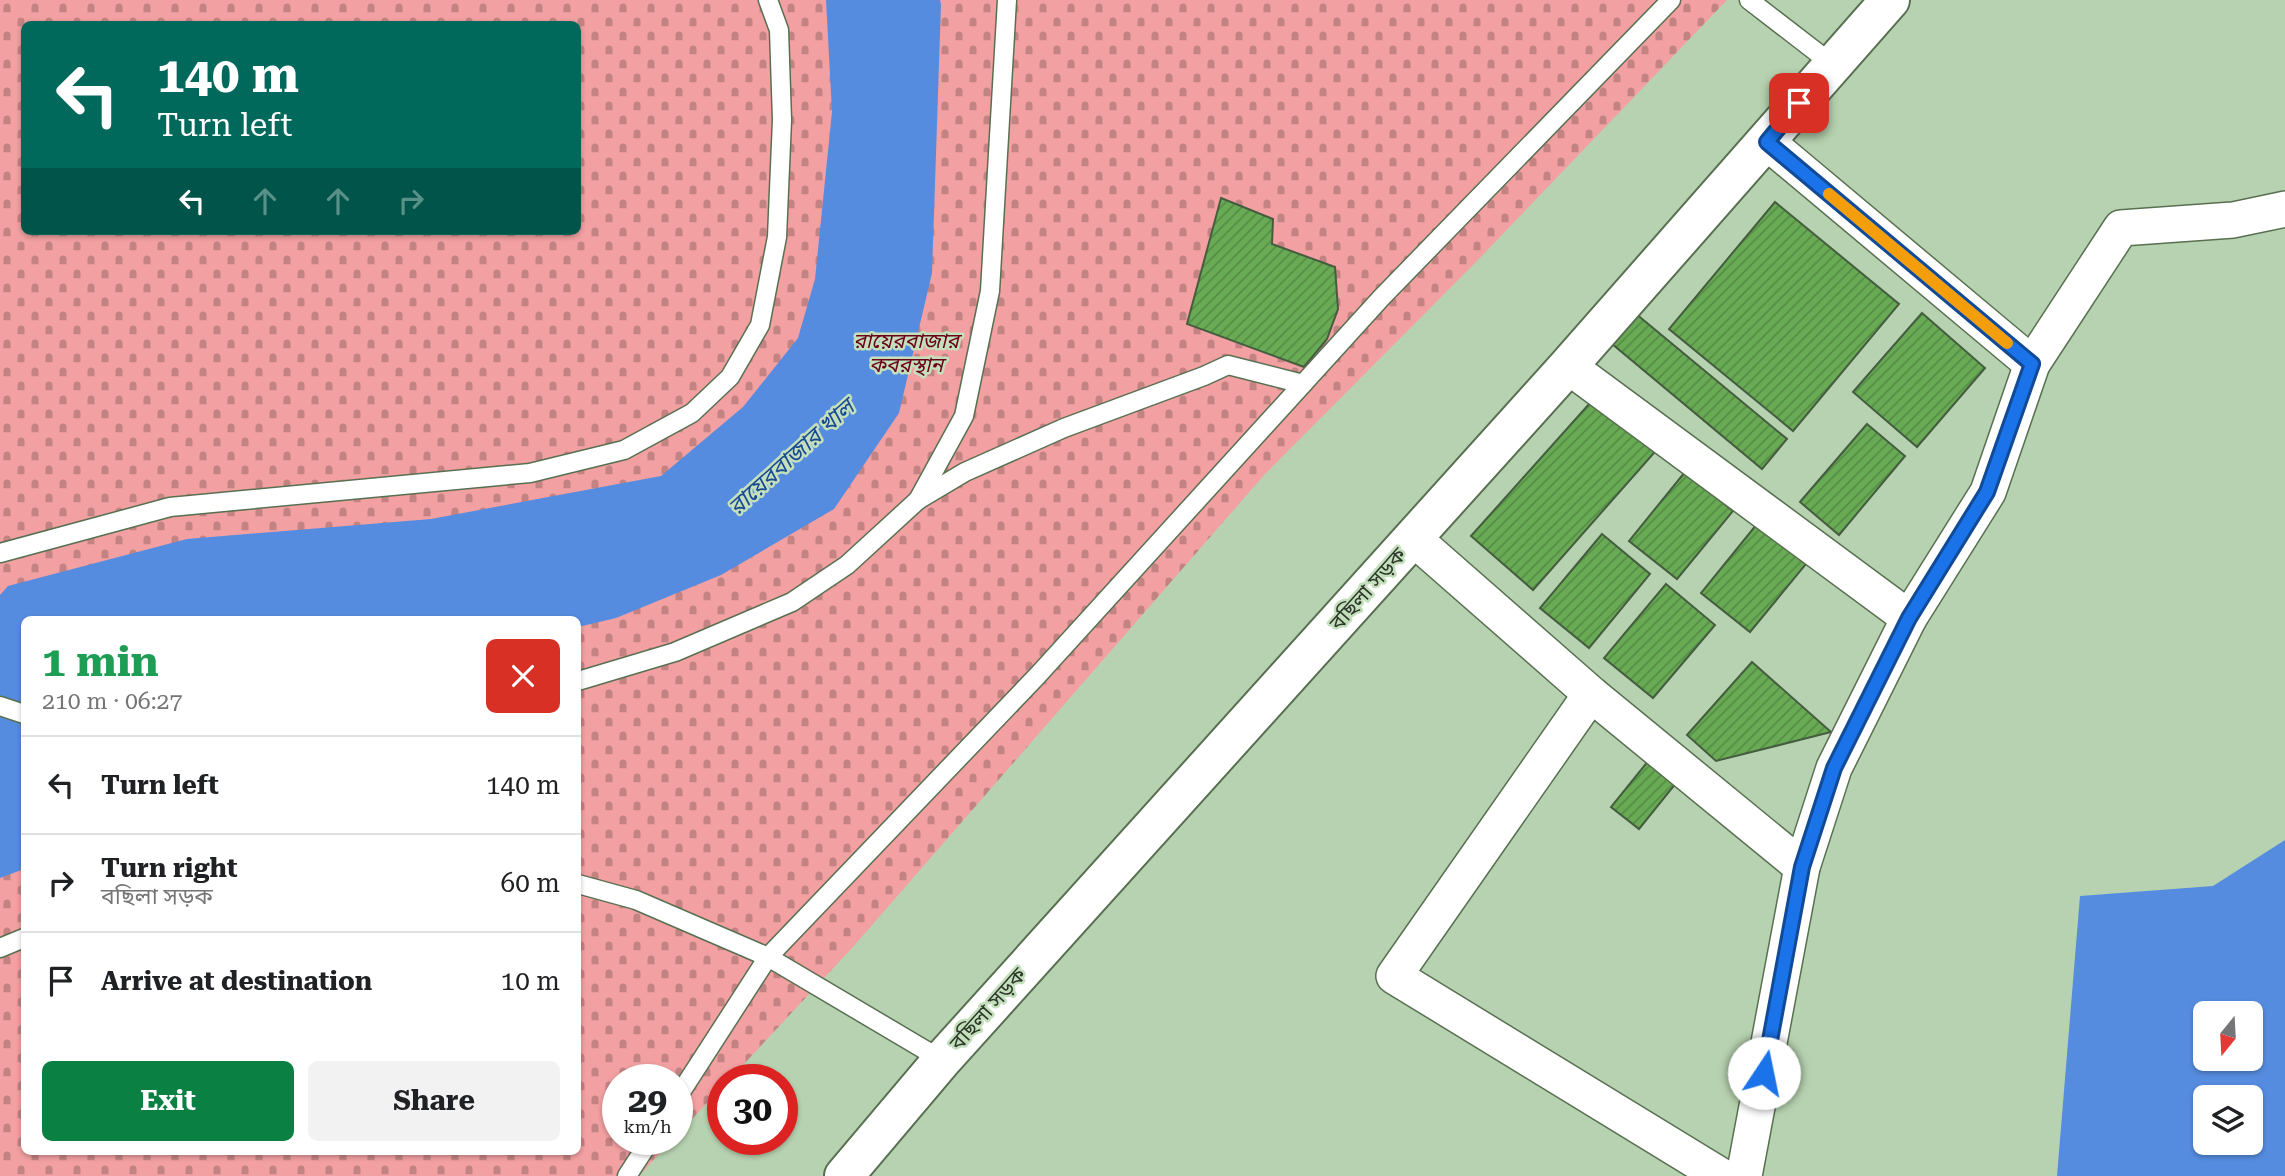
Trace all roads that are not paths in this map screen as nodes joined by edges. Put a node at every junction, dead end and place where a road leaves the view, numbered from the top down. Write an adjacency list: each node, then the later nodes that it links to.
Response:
1 (768, 0): 14 (lane)
2 (1007, 0): 12 (lane)
3 (1671, 0): 11 (lane)
4 (1749, 0): 6 (lane)
5 (1889, 0): 6 (main road, বছিলা সড়ক)
6 (1832, 64): 7 (main road, বছিলা সড়ক)
7 (1767, 142): 9 (street); 10 (main road, বছিলা সড়ক)
8 (2285, 209): 9 (street)
9 (2032, 364): 15 (street)
10 (1568, 366): 13 (main road, বছিলা সড়ক); 15 (street)
11 (1303, 384): 12 (lane); 24 (lane)
12 (918, 500): 16 (lane)
13 (1413, 538): 17 (street); 25 (main road, বছিলা সড়ক)
14 (0, 553)
15 (1909, 618): 20 (street)
16 (581, 680)
17 (1591, 694): 20 (street); 30 (street)
18 (0, 706): 19 (lane)
19 (21, 713)
20 (1802, 867): 31 (street)
21 (581, 885): 24 (lane)
22 (21, 939): 23 (lane)
23 (0, 948)
24 (768, 957): 25 (lane); 26 (lane)
25 (942, 1060): 29 (main road, বছিলা সড়ক)
26 (693, 1073)
27 (641, 1155): 28 (lane)
28 (627, 1176)
29 (844, 1176)
30 (1721, 1176)
31 (1744, 1176)

